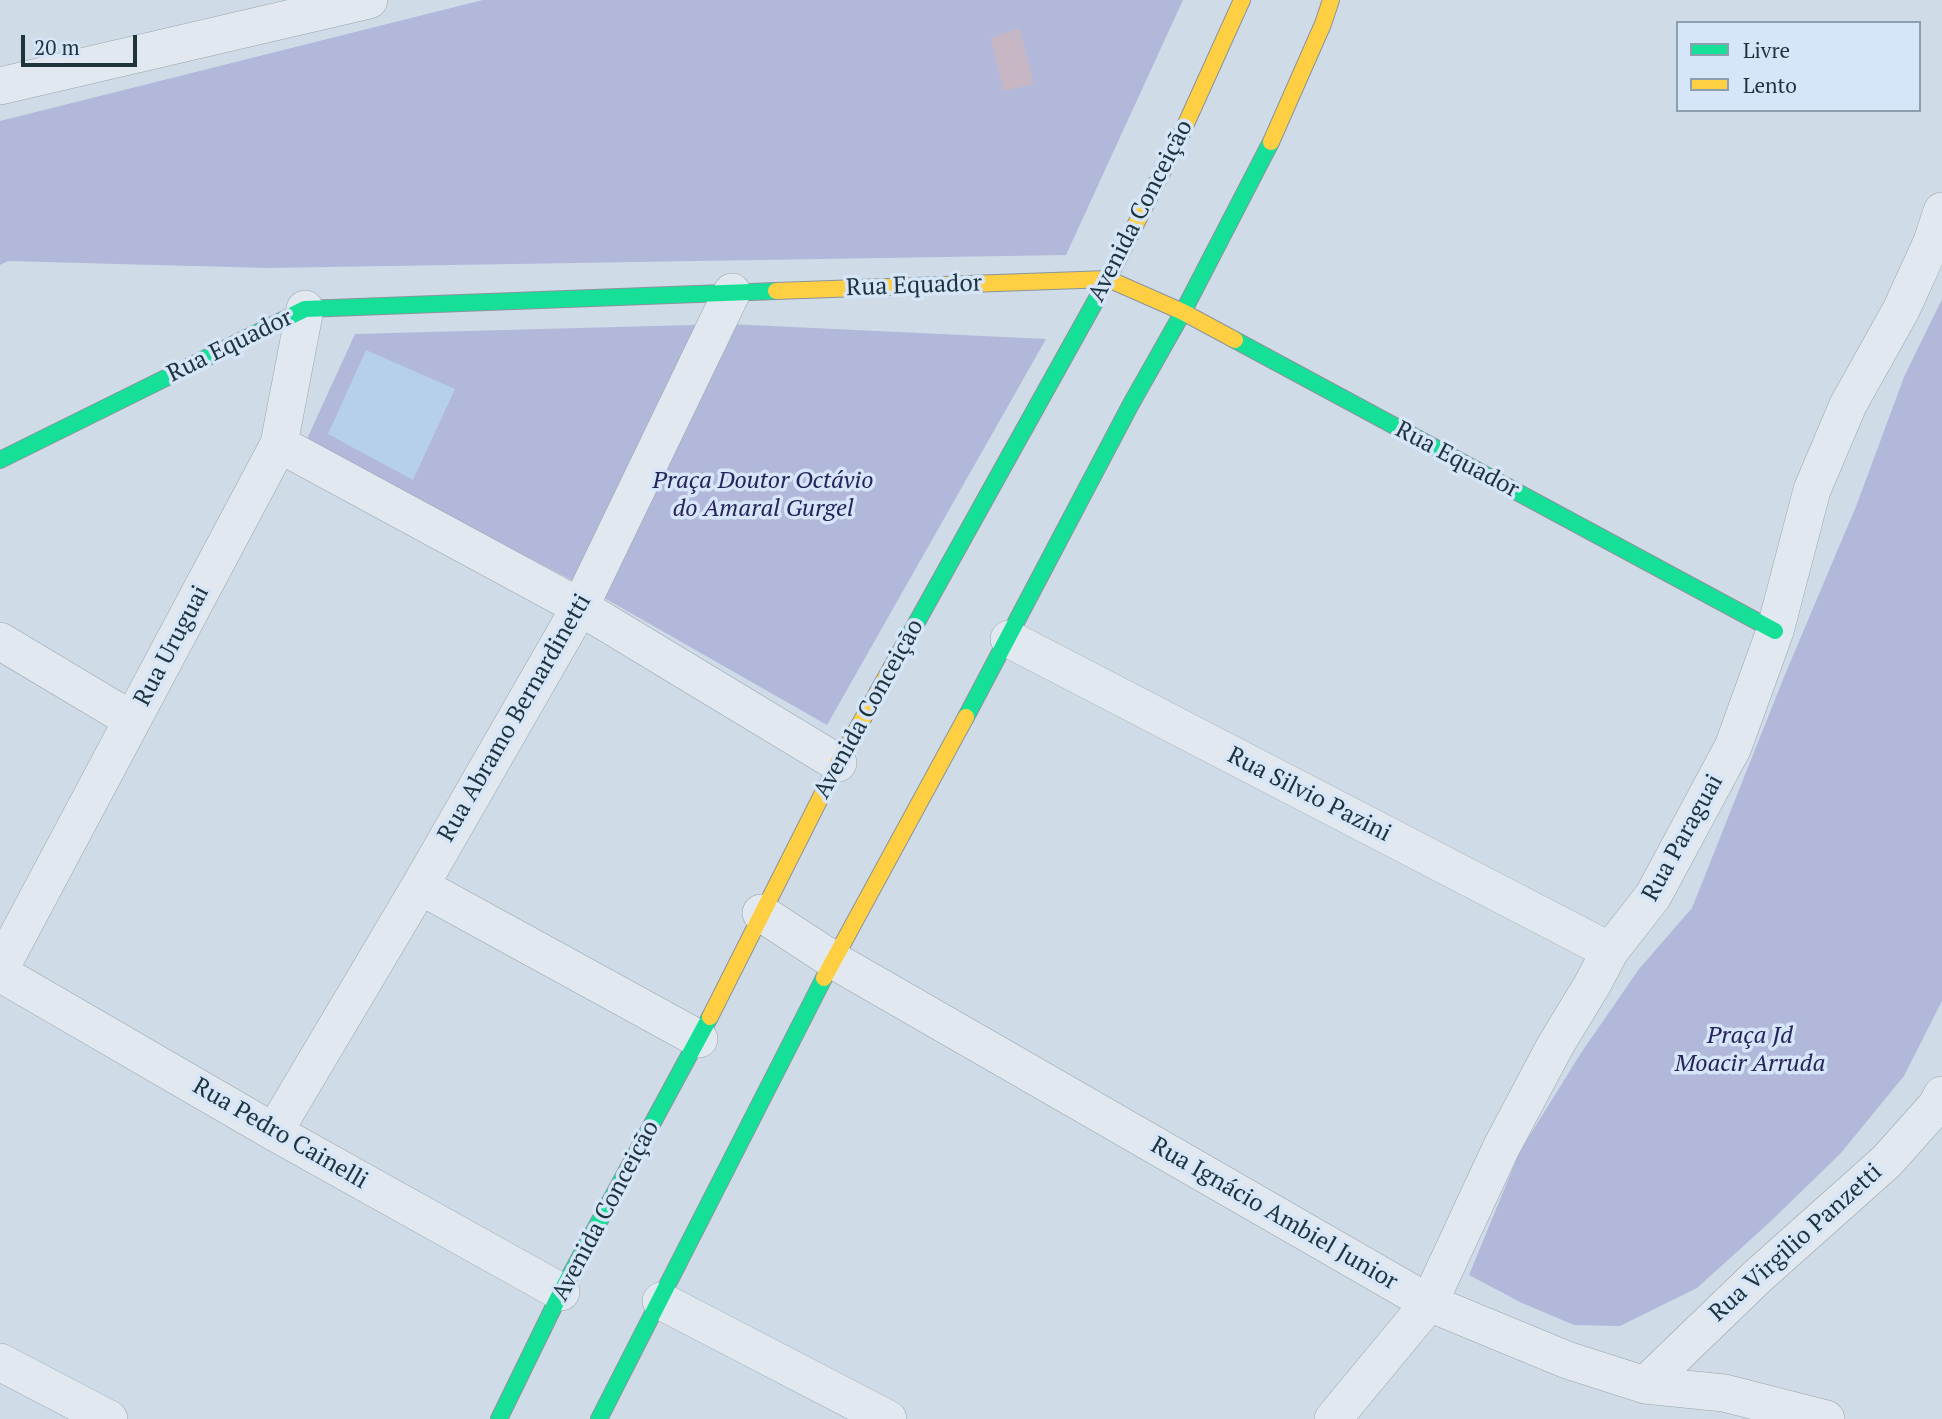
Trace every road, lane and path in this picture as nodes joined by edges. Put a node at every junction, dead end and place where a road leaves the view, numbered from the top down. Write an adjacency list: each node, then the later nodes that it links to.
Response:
1 (369, 0): 4 (street)
2 (1242, 0): 6 (main road, Avenida Conceição)
3 (1331, 0): 9 (main road)
4 (0, 86)
5 (1942, 211): 13 (street, Rua Paraguai)
6 (1108, 279): 7 (main road, Rua Equador); 9 (main road, Rua Equador); 17 (main road, Avenida Conceição)
7 (732, 292): 8 (main road, Rua Equador); 12 (street, Rua Abramo Bernardinetti)
8 (305, 309): 10 (street, Rua Uruguai); 11 (main road, Rua Equador)
9 (1183, 312): 13 (main road, Rua Equador); 14 (main road)
10 (279, 444): 12 (street); 16 (street, Rua Uruguai)
11 (0, 460)
12 (580, 607): 17 (street); 18 (street, Rua Abramo Bernardinetti)
13 (1775, 631): 20 (street, Rua Paraguai)
14 (1009, 639): 20 (street, Rua Silvio Pazini); 21 (main road)
15 (0, 641): 16 (street)
16 (132, 720): 22 (street, Rua Uruguai)
17 (838, 762): 19 (main road, Avenida Conceição)
18 (420, 886): 23 (street); 25 (street, Rua Abramo Bernardinetti)
19 (761, 913): 21 (street, Rua Ignácio Ambiel Junior); 23 (main road, Avenida Conceição)
20 (1610, 951): 28 (street, Rua Paraguai)
21 (833, 960): 27 (main road); 28 (street, Rua Ignácio Ambiel Junior)
22 (0, 971): 25 (street, Rua Pedro Cainelli)
23 (699, 1039): 26 (main road, Avenida Conceição)
24 (1940, 1103): 30 (street, Rua Virgilio Panzetti)
25 (274, 1132): 26 (street, Rua Pedro Cainelli)
26 (561, 1292): 32 (main road, Avenida Conceição)
27 (661, 1301): 33 (main road); 34 (street)
28 (1429, 1303): 30 (street, Rua Ignácio Ambiel Junior); 35 (street, Rua Paraguai)
29 (0, 1362): 31 (street)
30 (1644, 1385): 36 (street, Rua Ignácio Ambiel Junior)
31 (109, 1419)
32 (499, 1419)
33 (599, 1419)
34 (888, 1419)
35 (1333, 1419)
36 (1826, 1419)

